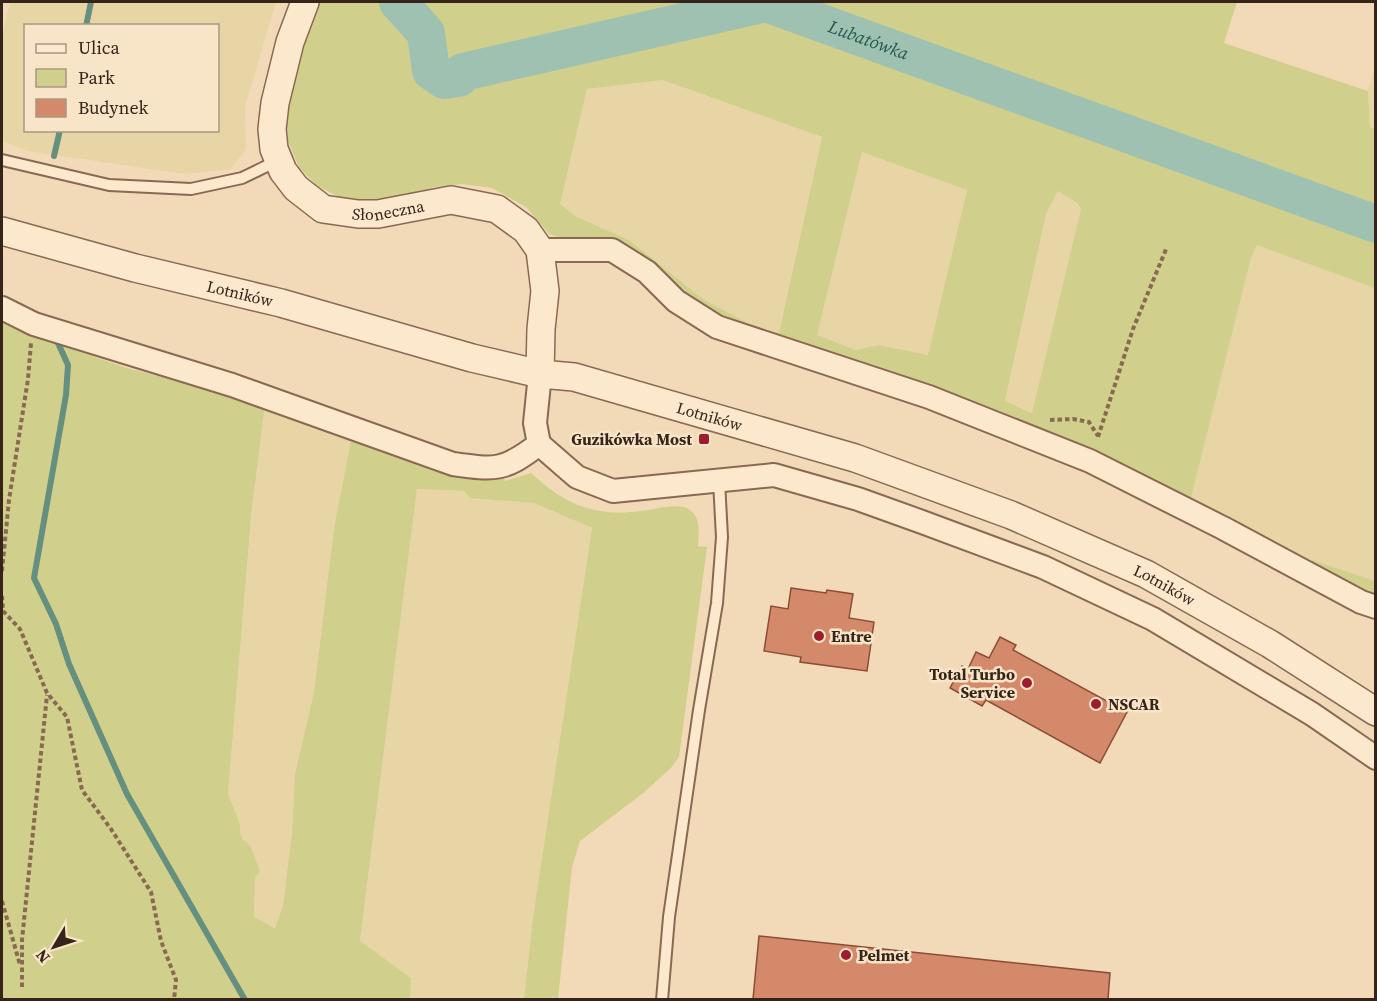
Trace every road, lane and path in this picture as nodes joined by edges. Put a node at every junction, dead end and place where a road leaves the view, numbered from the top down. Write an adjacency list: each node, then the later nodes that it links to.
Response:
1 (305, 2): 3 (street, Słoneczna)
2 (2, 160): 3 (lane)
3 (278, 161): 6 (street, Słoneczna)
4 (2, 231): 9 (street, Lotników)
5 (1167, 247): 11 (path)
6 (540, 250): 9 (street); 11 (street)
7 (2, 308): 8 (street)
8 (34, 324): 10 (street); 13 (path)
9 (540, 374): 10 (street); 18 (street, Lotników)
10 (539, 444): 12 (street)
11 (1090, 461): 15 (street)
12 (719, 481): 19 (street); 24 (lane)
13 (2, 571)
14 (2, 596): 16 (path)
15 (1376, 607)
16 (2, 612): 17 (path)
17 (47, 693): 21 (path); 23 (path)
18 (1376, 712)
19 (1376, 758)
20 (2, 901): 21 (path)
21 (21, 969): 22 (path)
22 (21, 987)
23 (174, 999)
24 (662, 999)

